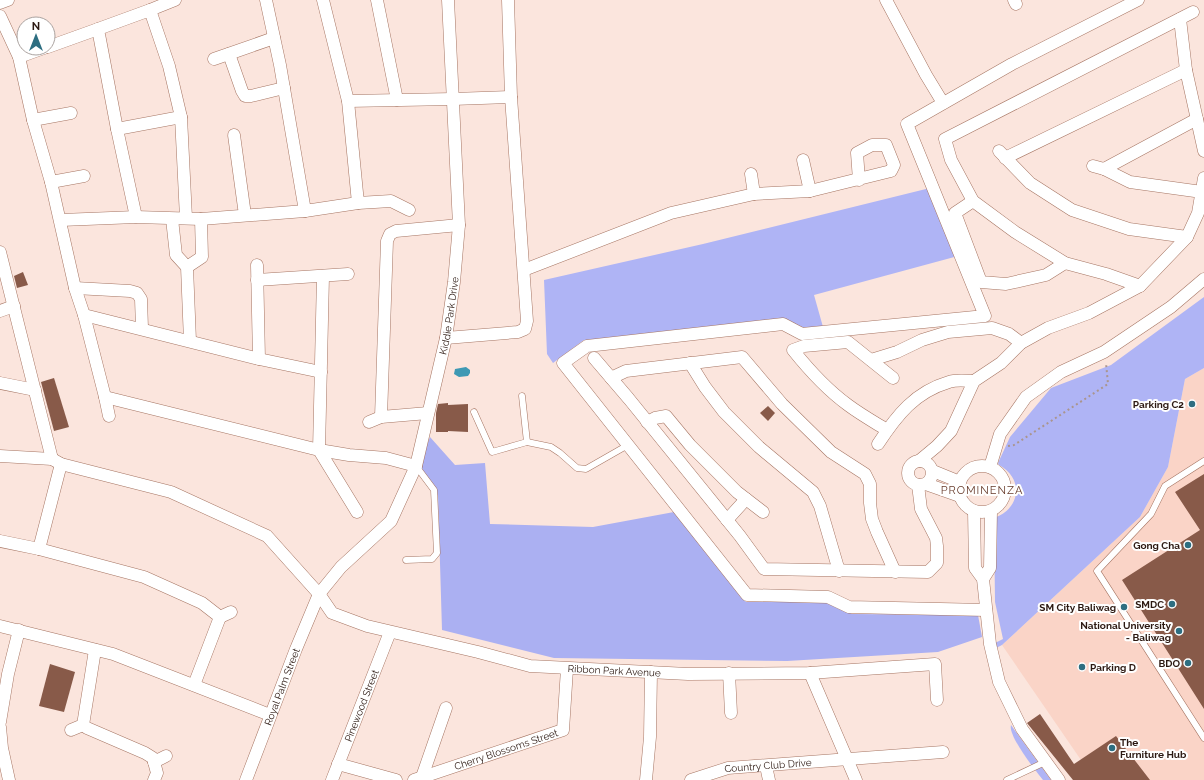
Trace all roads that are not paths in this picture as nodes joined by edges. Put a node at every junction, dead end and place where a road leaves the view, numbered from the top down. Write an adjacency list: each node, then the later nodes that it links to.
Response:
1 (8, 0): 10 (street)
2 (175, 0): 11 (street)
3 (266, 0): 16 (street)
4 (323, 0): 26 (street)
5 (377, 0): 25 (street)
6 (448, 0): 24 (street, Kiddie Park Drive)
7 (508, 0): 23 (street)
8 (886, 0): 27 (street)
9 (1138, 0): 27 (street)
10 (0, 3)
11 (150, 10): 15 (street); 29 (street)
12 (1192, 12): 14 (street)
13 (0, 16): 19 (street)
14 (1180, 19): 21 (street); 44 (street)
15 (98, 29): 17 (street); 32 (street)
16 (274, 38): 18 (street); 22 (street)
17 (56, 44)
18 (228, 54): 20 (street); 22 (street)
19 (19, 57): 31 (street)
20 (214, 59)
21 (1186, 70): 30 (street); 55 (street)
22 (284, 88): 47 (street)
23 (511, 97): 24 (street); 60 (street)
24 (453, 99): 25 (street); 54 (street, Kiddie Park Drive)
25 (397, 100): 26 (street)
26 (348, 101): 45 (street)
27 (943, 103): 95 (street)
28 (71, 113): 31 (street)
29 (181, 117): 32 (street); 50 (street)
30 (1197, 119): 34 (street); 42 (street)
31 (33, 120): 40 (street)
32 (117, 129): 49 (street)
33 (234, 135): 48 (street)
34 (1204, 150)
35 (803, 160): 41 (street)
36 (751, 174): 43 (street)
37 (84, 176): 40 (street)
38 (1204, 178): 42 (street)
39 (859, 180): 41 (street)
40 (51, 182): 53 (street)
41 (810, 191): 43 (street)
42 (1202, 192): 55 (street)
43 (754, 194): 60 (street)
44 (973, 201): 57 (street); 57 (street)
45 (358, 203): 46 (street); 47 (street)
46 (408, 210)
47 (305, 211): 48 (street)
48 (245, 215): 52 (street)
49 (136, 217): 51 (street); 53 (street)
50 (186, 218): 51 (street); 52 (street)
51 (172, 219): 59 (street)
52 (201, 219): 59 (street)
53 (61, 220): 66 (street)
54 (459, 225): 71 (street, Kiddie Park Drive); 89 (street)
55 (1187, 237): 65 (street)
56 (0, 252): 67 (street)
57 (1065, 263): 65 (street)
58 (257, 265): 64 (street)
59 (187, 267): 72 (street)
60 (524, 270): 71 (street)
61 (348, 274): 62 (street)
62 (323, 276): 64 (street); 78 (street)
63 (1204, 279): 102 (street)
64 (257, 280): 75 (street)
65 (1140, 286): 73 (street)
66 (75, 288): 69 (street); 70 (street)
67 (14, 306): 68 (street); 83 (street)
68 (0, 311)
69 (84, 315): 70 (street); 84 (street)
70 (142, 328): 72 (street)
71 (446, 338): 87 (street, Kiddie Park Drive)
72 (190, 341): 75 (street)
73 (1021, 344): 76 (street); 81 (street)
74 (594, 358): 79 (street)
75 (259, 359): 78 (street)
76 (870, 360): 80 (street); 92 (street)
77 (690, 363): 79 (street); 116 (street); 117 (street)
78 (321, 372): 96 (street)
79 (611, 378): 91 (street)
80 (893, 378)
81 (974, 382): 92 (street); 98 (street)
82 (0, 383): 83 (street)
83 (36, 390): 100 (street)
84 (105, 396): 88 (street); 96 (street)
85 (522, 396): 93 (lane)
86 (474, 412): 93 (lane)
87 (428, 413): 89 (street); 101 (street, Kiddie Park Drive)
88 (109, 416)
89 (381, 417): 90 (street)
90 (369, 422)
91 (647, 422): 107 (street); 112 (street)
92 (887, 430): 94 (street)
93 (527, 442): 95 (lane)
94 (878, 444)
95 (628, 445): 120 (street)
96 (319, 450): 101 (street); 110 (street)
97 (0, 456): 100 (street, Ribbon Park Avenue)
98 (919, 461): 103 (street); 105 (street)
99 (1204, 461): 138 (lane)
100 (57, 462): 114 (street); 119 (street, Ribbon Park Avenue)
101 (416, 466): 115 (lane); 119 (street, Kiddie Park Drive)
102 (990, 467): 104 (street); 109 (street)
103 (933, 471): 104 (street); 105 (street)
104 (960, 482): 106 (street)
105 (922, 485): 106 (street); 117 (street)
106 (960, 496): 108 (street)
107 (746, 499): 111 (street); 112 (street)
108 (974, 511): 109 (street); 118 (street)
109 (990, 511): 118 (street)
110 (357, 512)
111 (763, 512)
112 (728, 520): 116 (street)
113 (0, 541): 114 (street)
114 (39, 549): 129 (street)
115 (406, 560)
116 (839, 571): 117 (street)
117 (895, 572)
118 (983, 579): 120 (street)
119 (319, 594): 123 (street, Ribbon Park Avenue); 133 (street, Royal Palm Street)
120 (986, 610): 143 (street)
121 (0, 626): 122 (street)
122 (19, 630): 124 (street); 134 (street)
123 (390, 632): 125 (street, Ribbon Park Avenue); 144 (street, Pinewood Street)
124 (95, 650): 129 (street); 135 (street)
125 (567, 669): 126 (street, Ribbon Park Avenue); 146 (street, Cherry Blossoms Street)
126 (651, 672): 127 (street, Ribbon Park Avenue); 152 (street)
127 (729, 673): 128 (street, Ribbon Park Avenue); 132 (street)
128 (810, 673): 130 (street, Ribbon Park Avenue); 141 (street)
129 (194, 686): 133 (street)
130 (937, 700)
131 (446, 708): 146 (street)
132 (731, 712)
133 (270, 715): 149 (street, Royal Palm Street)
134 (0, 722)
135 (83, 725): 137 (street); 142 (street)
136 (0, 727): 147 (street)
137 (71, 730)
138 (1204, 738)
139 (943, 752): 141 (street, Country Club Drive)
140 (166, 756): 142 (street)
141 (847, 759): 145 (street, Country Club Drive); 155 (street)
142 (154, 762): 148 (street)
143 (1045, 762): 156 (lane); 157 (street)
144 (338, 764): 150 (street, Pinewood Street); 151 (street)
145 (766, 766): 153 (street, Country Club Drive); 154 (street)
146 (418, 779)
147 (9, 780)
148 (154, 780)
149 (246, 780)
150 (332, 780)
151 (396, 780)
152 (646, 780)
153 (691, 780)
154 (769, 780)
155 (856, 780)
156 (1007, 780)
157 (1059, 780)

